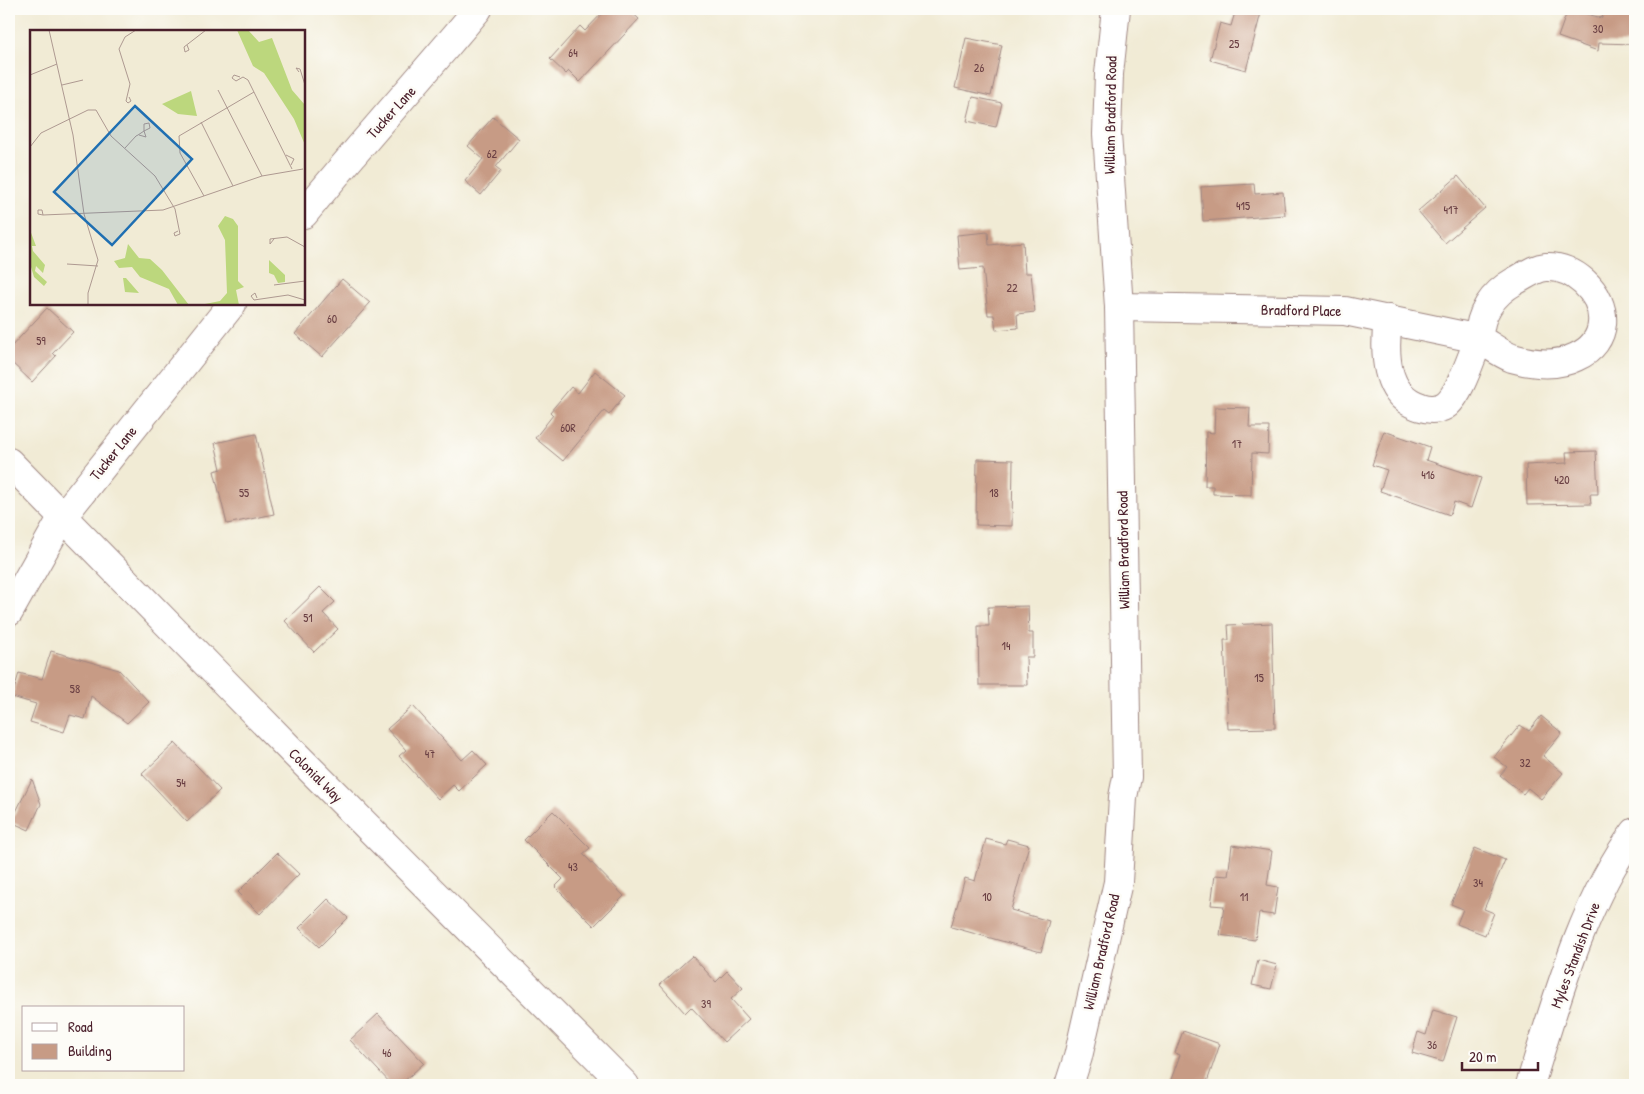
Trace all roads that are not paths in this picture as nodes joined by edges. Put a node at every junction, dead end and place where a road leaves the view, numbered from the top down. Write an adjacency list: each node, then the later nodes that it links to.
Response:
1 (478, 9): 3 (street, Tucker Lane)
2 (1116, 9): 5 (street, William Bradford Road)
3 (305, 213)
4 (231, 305): 8 (street, Tucker Lane)
5 (1119, 307): 6 (street, Bradford Place); 12 (street, William Bradford Road)
6 (1388, 319): 6 (street, Bradford Place)
7 (9, 462): 8 (street, Colonial Way)
8 (63, 516): 9 (street, Tucker Lane); 11 (street, Colonial Way)
9 (9, 612)
10 (1635, 832): 13 (street, Myles Standish Drive)
11 (625, 1085)
12 (1069, 1085)
13 (1530, 1085)

